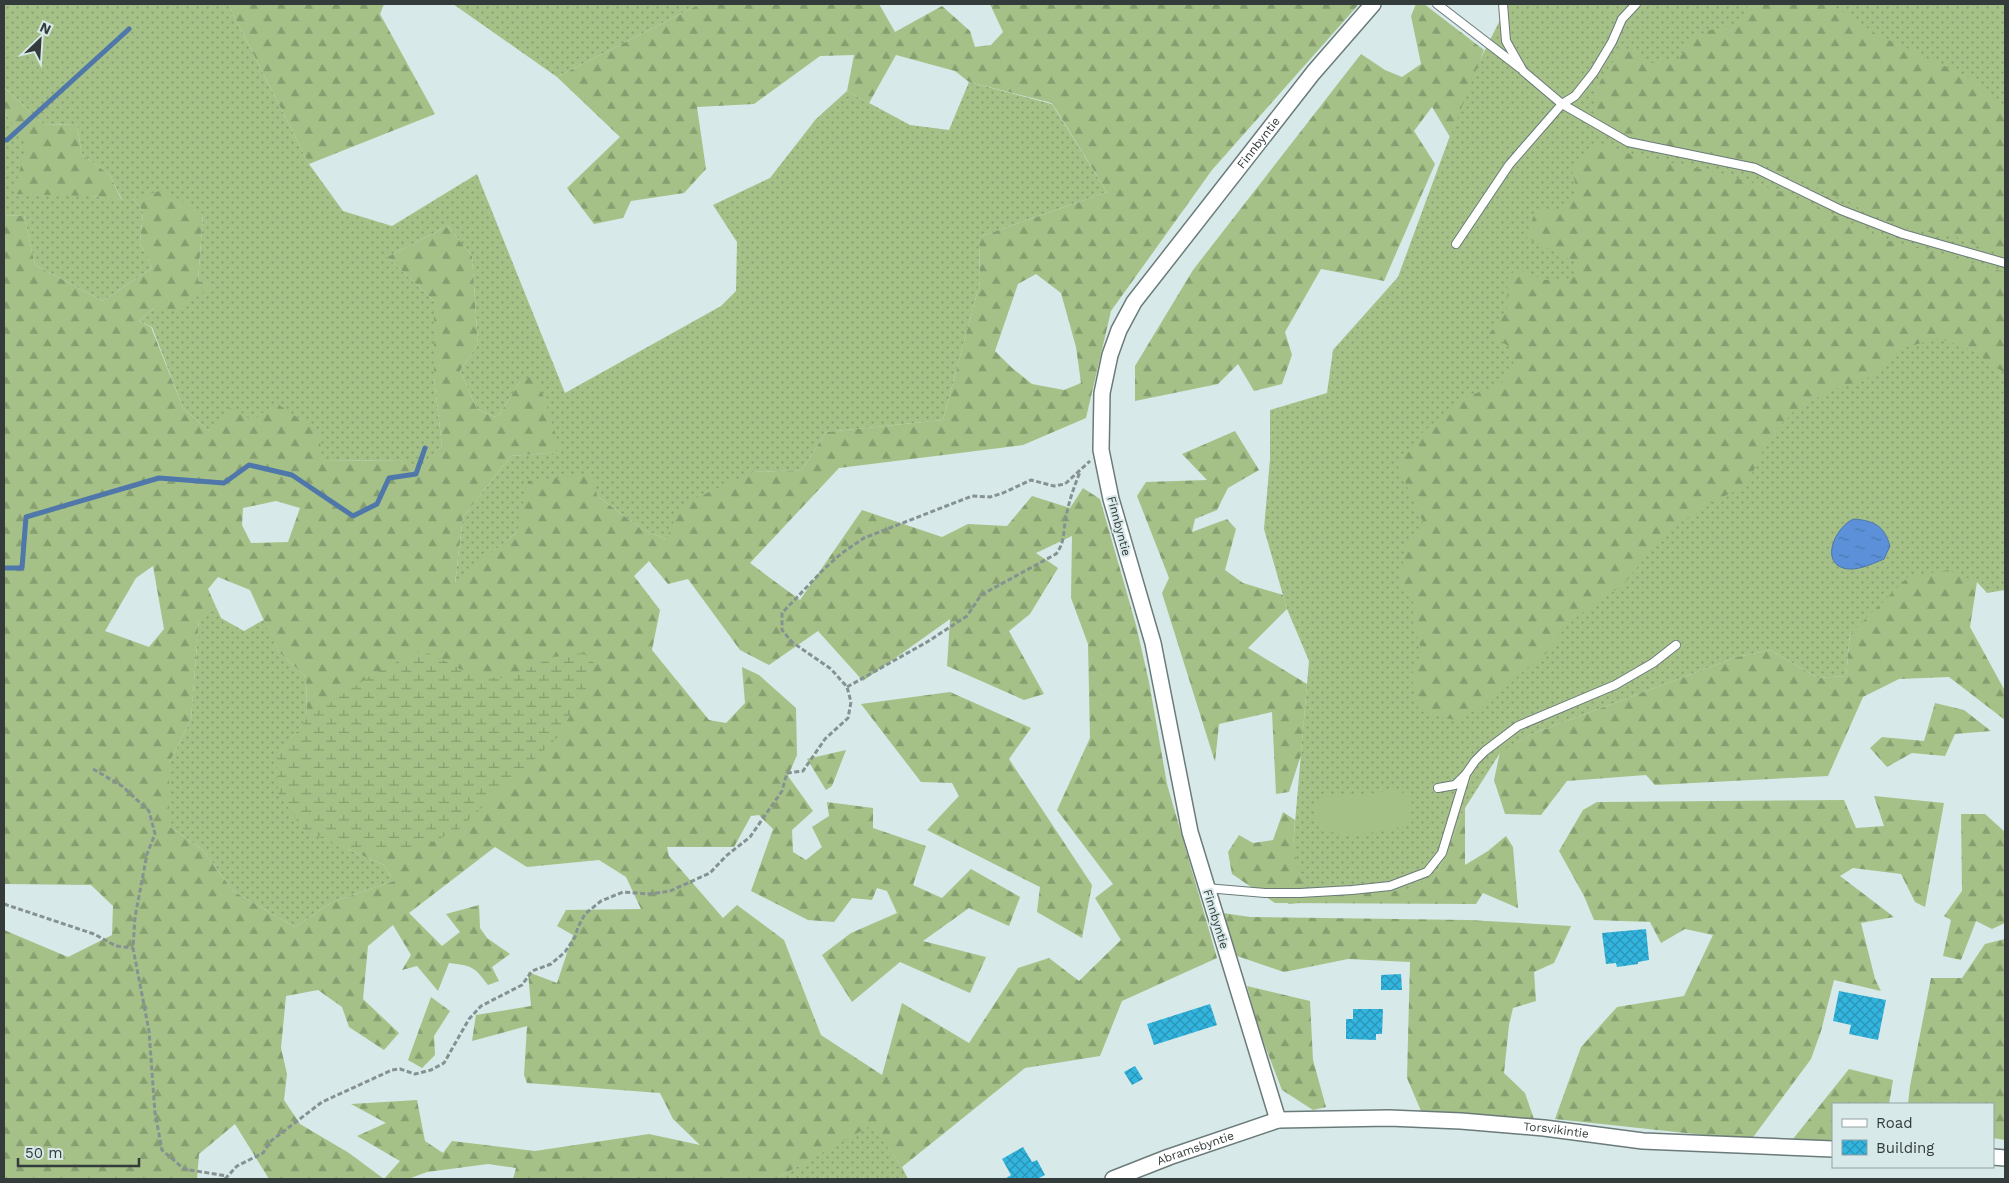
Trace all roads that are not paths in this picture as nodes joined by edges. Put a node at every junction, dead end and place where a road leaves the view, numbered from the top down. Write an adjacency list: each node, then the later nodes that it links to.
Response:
1 (1373, 4): 12 (street, Finnbyntie)
2 (1437, 4): 5 (lane)
3 (1503, 4): 5 (lane)
4 (1636, 4): 6 (lane)
5 (1523, 71): 6 (lane)
6 (1562, 104): 7 (lane); 8 (lane)
7 (1456, 244)
8 (2005, 263)
9 (1676, 645): 10 (lane)
10 (1466, 774): 11 (lane); 12 (lane)
11 (1438, 788)
12 (1206, 888): 13 (street, Finnbyntie)
13 (1278, 1120): 14 (street, Torsvikintie); 15 (street, Abramsbyntie)
14 (1832, 1149)
15 (1113, 1179)

